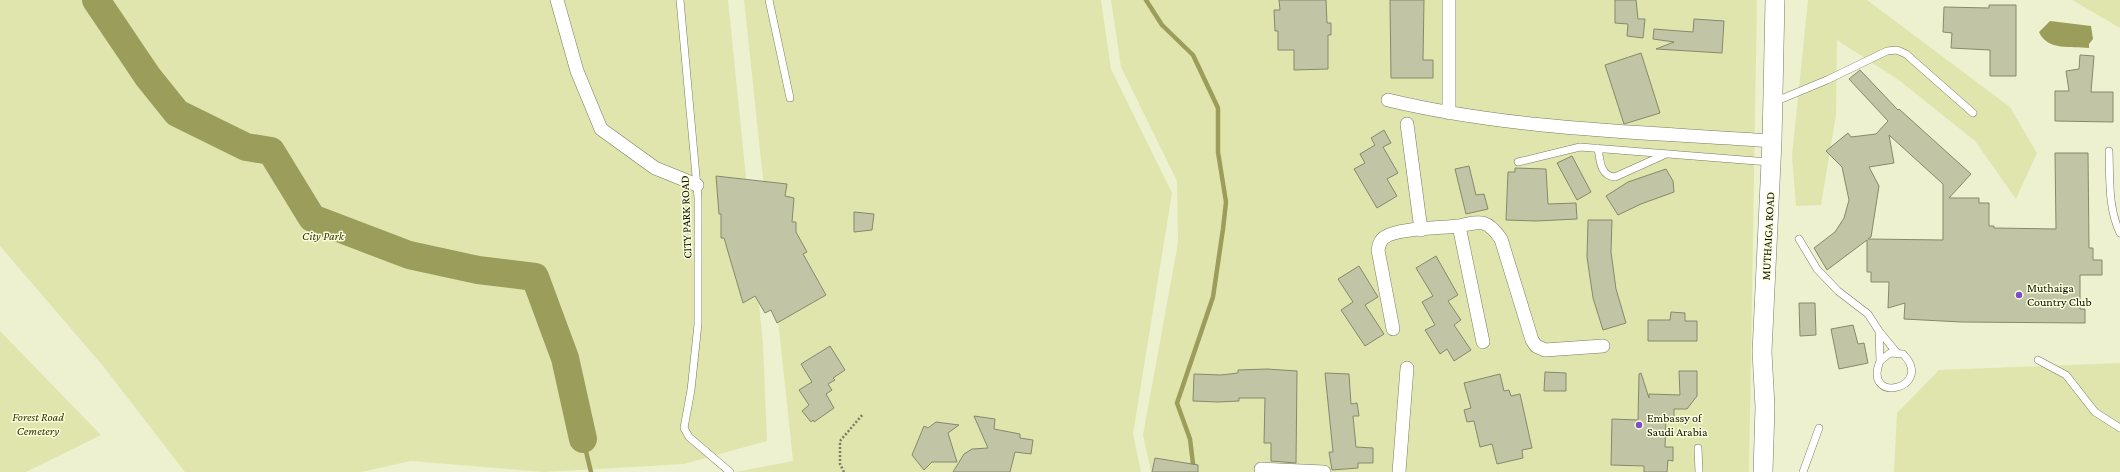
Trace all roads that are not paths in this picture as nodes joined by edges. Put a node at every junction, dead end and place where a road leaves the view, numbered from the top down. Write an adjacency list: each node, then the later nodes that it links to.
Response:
1 (557, 0): 18 (street)
2 (680, 0): 18 (lane, CITY PARK ROAD)
3 (769, 0): 6 (lane)
4 (1449, 0): 9 (street)
5 (1775, 0): 8 (main road, MUTHAIGA ROAD)
6 (790, 98)
7 (1388, 100): 9 (street)
8 (1773, 102): 10 (lane); 12 (main road, MUTHAIGA ROAD)
9 (1449, 113): 12 (street)
10 (1973, 113)
11 (1407, 124): 20 (street)
12 (1772, 142): 17 (main road, MUTHAIGA ROAD)
13 (1598, 148): 15 (lane); 15 (lane); 16 (lane)
14 (2109, 151): 21 (lane)
15 (1667, 154): 17 (lane)
16 (1518, 162)
17 (1771, 163): 39 (main road, MUTHAIGA ROAD)
18 (697, 185): 35 (lane, CITY PARK ROAD)
19 (1459, 226): 20 (street); 25 (street); 26 (street)
20 (1421, 230): 23 (street)
21 (2120, 233)
22 (1799, 239): 24 (lane)
23 (1393, 328)
24 (1879, 331): 27 (lane); 29 (lane)
25 (1483, 342)
26 (1603, 346)
27 (1897, 353): 29 (lane); 29 (lane)
28 (2038, 360): 32 (lane)
29 (1880, 361)
30 (1407, 368): 37 (street)
31 (1819, 428): 40 (lane)
32 (2120, 428)
33 (1698, 448): 38 (lane)
34 (1261, 469): 36 (street)
35 (730, 472)
36 (1324, 472)
37 (1399, 472)
38 (1699, 472)
39 (1763, 472)
40 (1803, 472)

